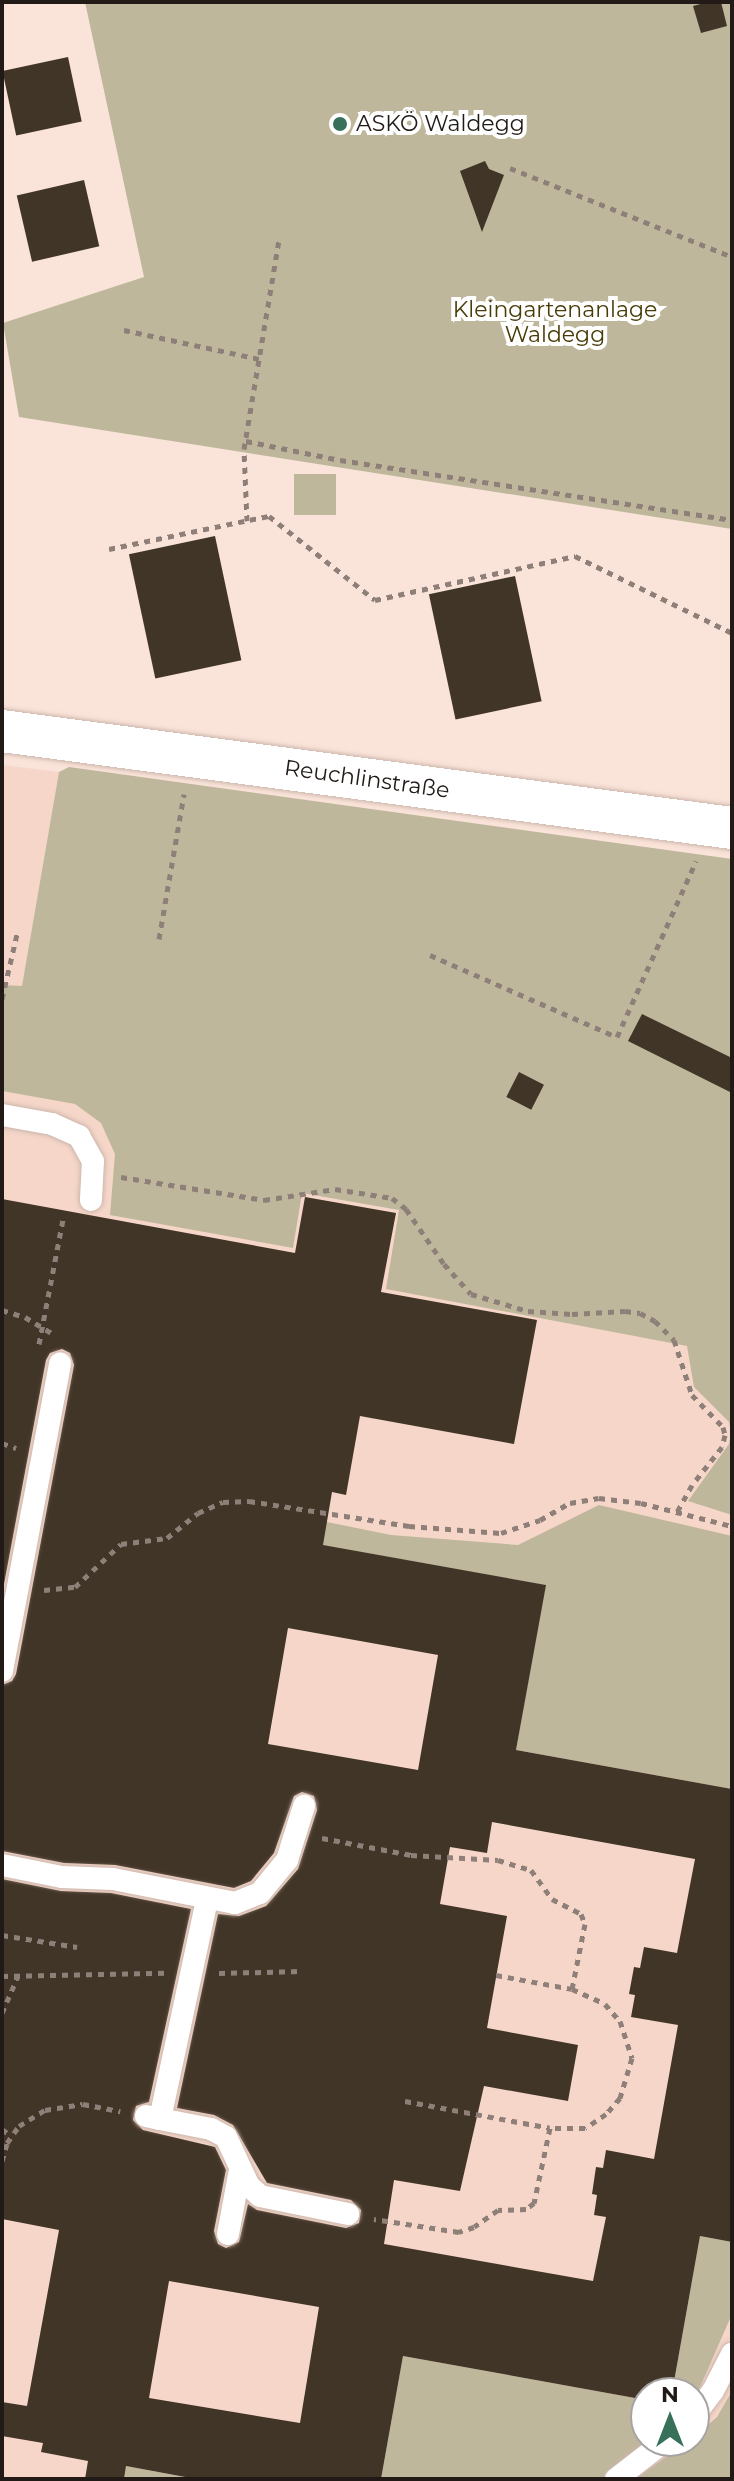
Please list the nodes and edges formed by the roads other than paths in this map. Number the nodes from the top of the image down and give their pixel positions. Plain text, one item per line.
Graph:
1 (2, 731) edge
2 (717, 826) edge
3 (2, 1115) edge
4 (91, 1200) dead end
5 (60, 1363) dead end
6 (2, 1671) edge
7 (304, 1806) dead end
8 (2, 1865) edge
9 (207, 1899) junction
10 (240, 2170) junction
11 (348, 2214) road end
12 (228, 2234) dead end
13 (732, 2354) edge
14 (710, 2390) edge
15 (644, 2457) edge
16 (616, 2479) edge

1 - 2 street, Reuchlinstraße
3 - 4 lane
5 - 6 lane
7 - 9 lane
8 - 9 lane
9 - 10 lane
10 - 11 lane
10 - 12 lane
13 - 14 lane
15 - 16 lane

